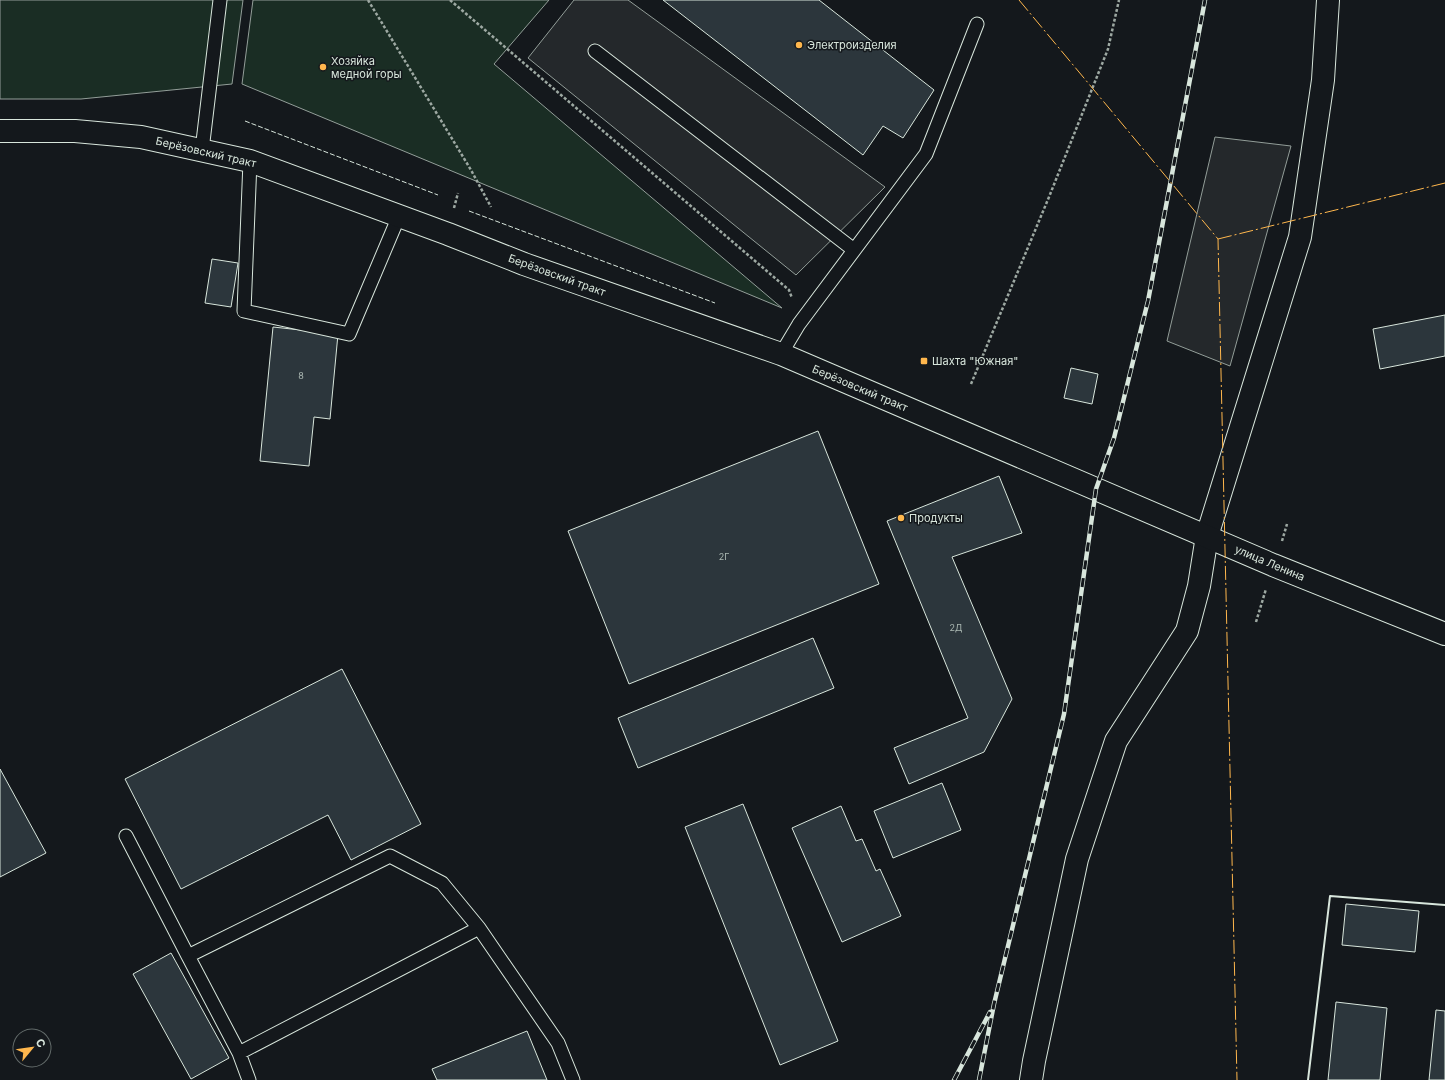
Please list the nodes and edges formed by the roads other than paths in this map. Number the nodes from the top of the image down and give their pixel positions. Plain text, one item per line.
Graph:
1 (220, 0) edge
2 (1328, 0) edge
3 (977, 24) dead end
4 (595, 51) dead end
5 (0, 131) edge
6 (202, 150) junction
7 (250, 161) junction
8 (399, 216) junction
9 (854, 250) junction
10 (781, 354) junction
11 (1096, 489) joint
12 (1207, 536) junction
13 (1445, 634) edge
14 (126, 836) dead end
15 (479, 928) junction
16 (188, 956) junction
17 (239, 1053) junction
18 (249, 1080) edge
19 (573, 1080) edge
20 (1031, 1080) edge

1 - 6 lane
2 - 12 main road
3 - 9 lane
4 - 9 lane
5 - 6 main road, Берёзовский тракт
6 - 7 main road, Берёзовский тракт
7 - 8 main road, Берёзовский тракт
7 - 8 lane
8 - 10 main road, Берёзовский тракт
9 - 10 lane
10 - 11 main road, Берёзовский тракт
11 - 12 main road, улица Ленина
12 - 13 main road, улица Ленина
12 - 20 main road
14 - 16 lane
15 - 16 lane
15 - 17 lane
15 - 19 lane
16 - 17 lane
17 - 18 lane

